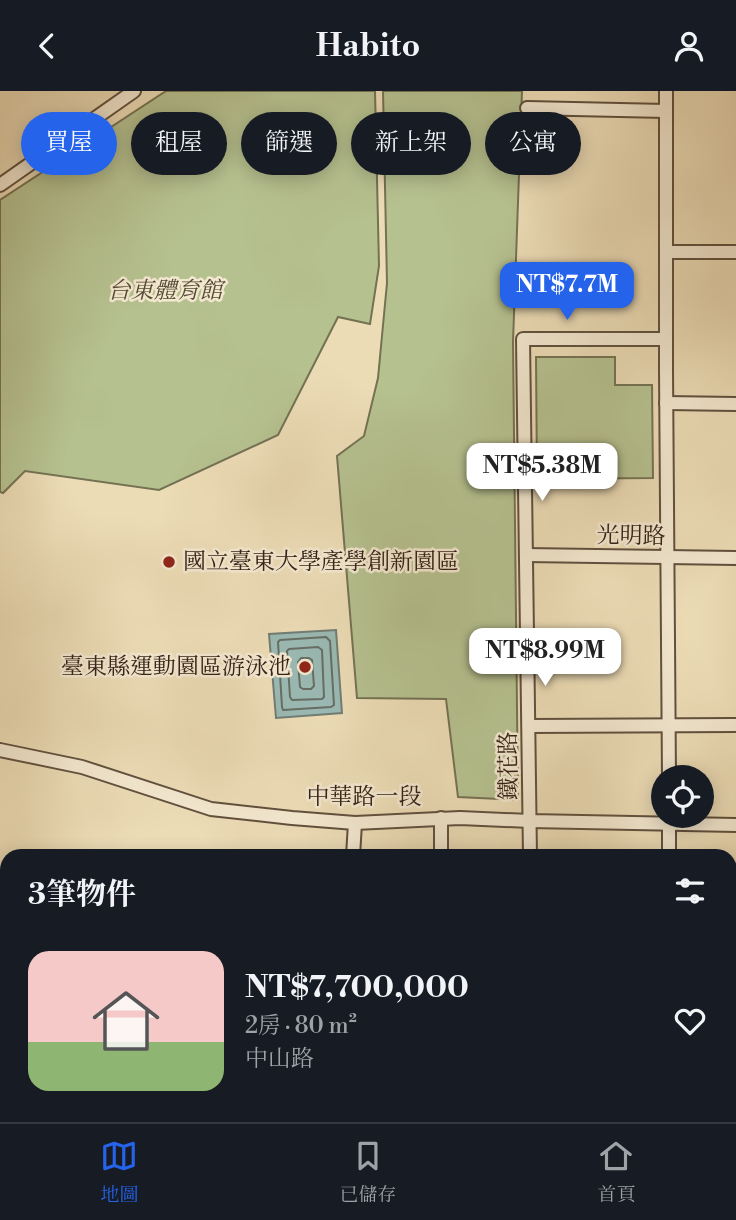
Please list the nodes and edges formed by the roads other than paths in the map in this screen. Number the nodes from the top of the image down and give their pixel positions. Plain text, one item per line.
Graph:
1 (134, 91) edge
2 (666, 91) edge
3 (527, 108) dead end
4 (666, 111) junction
5 (0, 185) edge
6 (666, 252) junction
7 (736, 252) edge
8 (666, 339) junction
9 (666, 403) junction
10 (736, 404) edge
11 (526, 555) junction
12 (667, 557) junction
13 (736, 558) edge
14 (668, 725) junction
15 (736, 725) edge
16 (529, 726) junction
17 (0, 750) edge
18 (669, 765) edge
19 (441, 818) junction
20 (651, 820) edge
21 (530, 821) junction
22 (355, 823) junction
23 (714, 823) edge
24 (736, 825) edge
25 (669, 828) edge
26 (353, 849) edge
27 (441, 849) edge
28 (530, 849) edge
29 (670, 849) edge

1 - 5 street
2 - 4 street
3 - 4 street
4 - 6 street
6 - 7 street
6 - 8 street
8 - 9 street
8 - 11 street, 鐵花路
9 - 10 street
9 - 12 street
11 - 12 street, 光明路
11 - 16 street, 鐵花路
12 - 13 street, 光明路
12 - 14 street
14 - 15 street
14 - 16 street
14 - 18 street
16 - 21 street, 鐵花路
17 - 22 street, 中華路一段
19 - 21 street, 中華路一段
19 - 22 street, 中華路一段
19 - 27 street
20 - 21 street, 中華路一段
21 - 28 street, 鐵花路
22 - 26 street
23 - 24 street, 中華路一段
25 - 29 street

